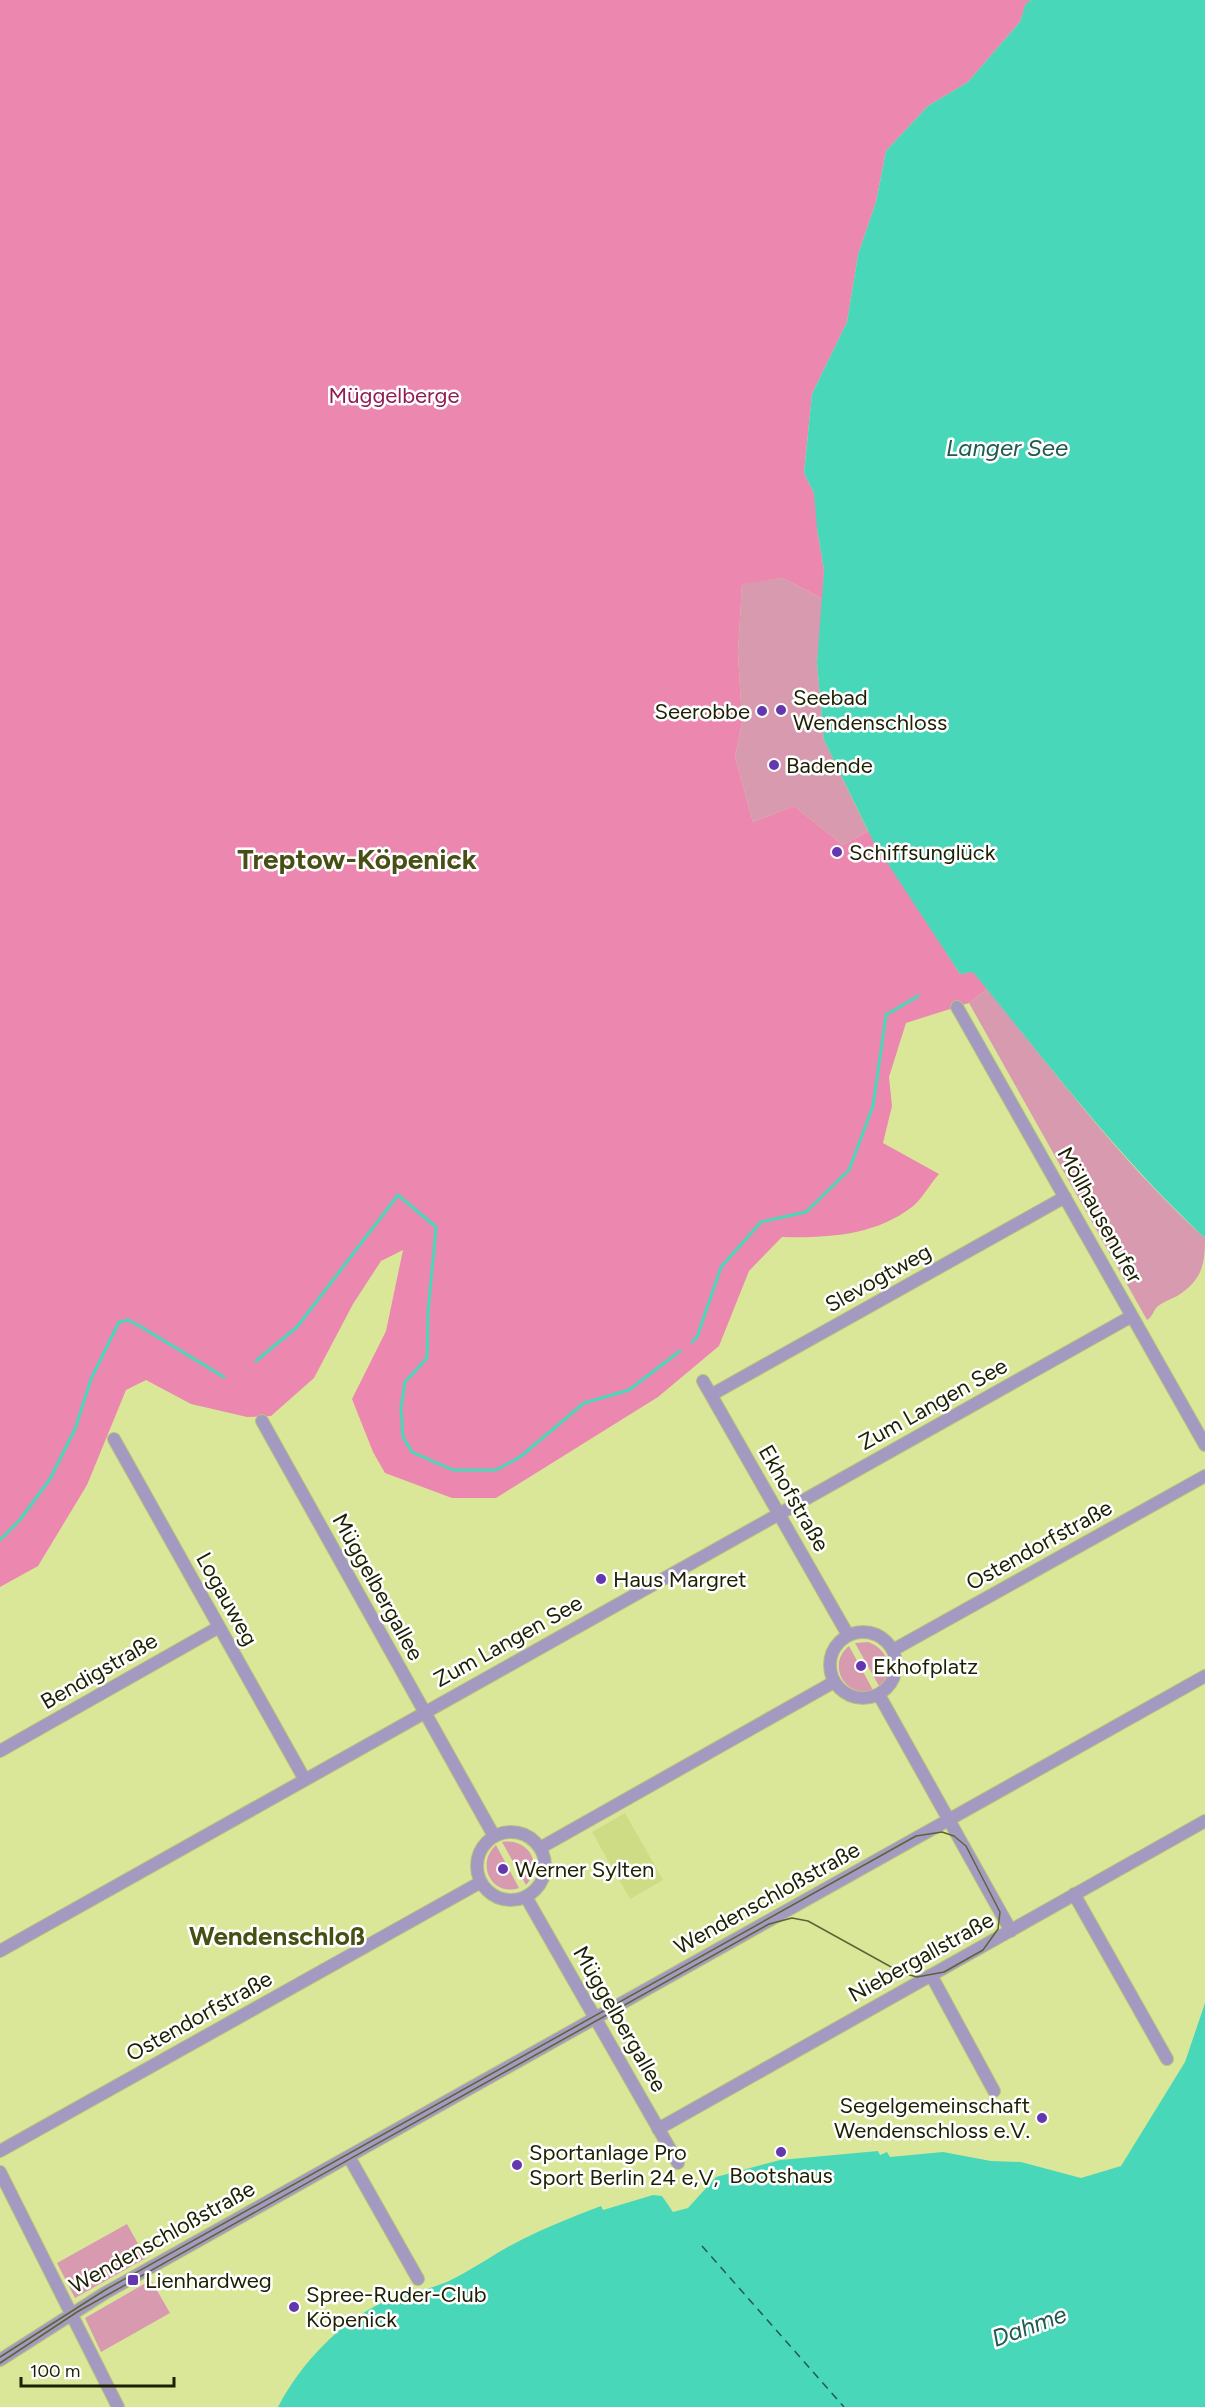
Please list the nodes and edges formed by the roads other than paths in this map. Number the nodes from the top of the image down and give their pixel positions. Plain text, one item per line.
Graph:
1 (957, 1007) dead end
2 (1065, 1197) junction
3 (1132, 1316) junction
4 (703, 1381) dead end
5 (711, 1395) junction
6 (262, 1421) dead end
7 (114, 1439) dead end
8 (1205, 1445) edge
9 (1205, 1476) edge
10 (779, 1515) junction
11 (219, 1627) junction
12 (848, 1635) junction
13 (893, 1650) junction
14 (1205, 1676) edge
15 (834, 1682) junction
16 (879, 1695) junction
17 (424, 1712) junction
18 (0, 1751) edge
19 (305, 1780) junction
20 (950, 1820) junction
21 (1205, 1821) edge
22 (494, 1836) junction
23 (540, 1848) junction
24 (481, 1882) junction
25 (1074, 1894) junction
26 (526, 1897) junction
27 (1011, 1931) junction
28 (0, 1951) edge
29 (931, 1975) junction
30 (596, 2018) junction
31 (1167, 2059) dead end
32 (994, 2091) dead end
33 (658, 2129) junction
34 (0, 2151) edge
35 (349, 2157) junction
36 (678, 2163) dead end
37 (0, 2172) edge
38 (418, 2279) dead end
39 (70, 2314) junction
40 (0, 2360) edge
41 (118, 2407) edge

1 - 2 street, Möllhausenufer
2 - 3 street, Möllhausenufer
2 - 5 street, Slevogtweg
3 - 8 street, Möllhausenufer
3 - 10 street, Zum Langen See
4 - 5 street, Ekhofstraße
5 - 10 street, Ekhofstraße
6 - 17 street, Müggelbergallee
7 - 11 street, Logauweg
9 - 13 street, Ostendorfstraße
10 - 12 street, Ekhofstraße
10 - 17 street, Zum Langen See
11 - 18 street, Bendigstraße
11 - 19 street, Logauweg
12 - 13 street
12 - 15 street
13 - 16 street
14 - 20 street, Wendenschloßstraße
15 - 16 street
15 - 23 street
16 - 20 street
17 - 19 street, Zum Langen See
17 - 22 street, Müggelbergallee
19 - 28 street, Zum Langen See
20 - 27 street
20 - 30 street, Wendenschloßstraße
21 - 25 street, Niebergallstraße
22 - 23 street
22 - 24 street
23 - 26 street
24 - 26 street
24 - 34 street, Ostendorfstraße
25 - 27 street, Niebergallstraße
25 - 31 street
26 - 30 street, Müggelbergallee
27 - 29 street, Niebergallstraße
29 - 32 street
29 - 33 street, Niebergallstraße
30 - 33 street, Müggelbergallee
30 - 35 street, Wendenschloßstraße
33 - 36 street, Müggelbergallee
35 - 38 street
35 - 39 street, Wendenschloßstraße
37 - 39 street
39 - 40 street, Wendenschloßstraße
39 - 41 street

